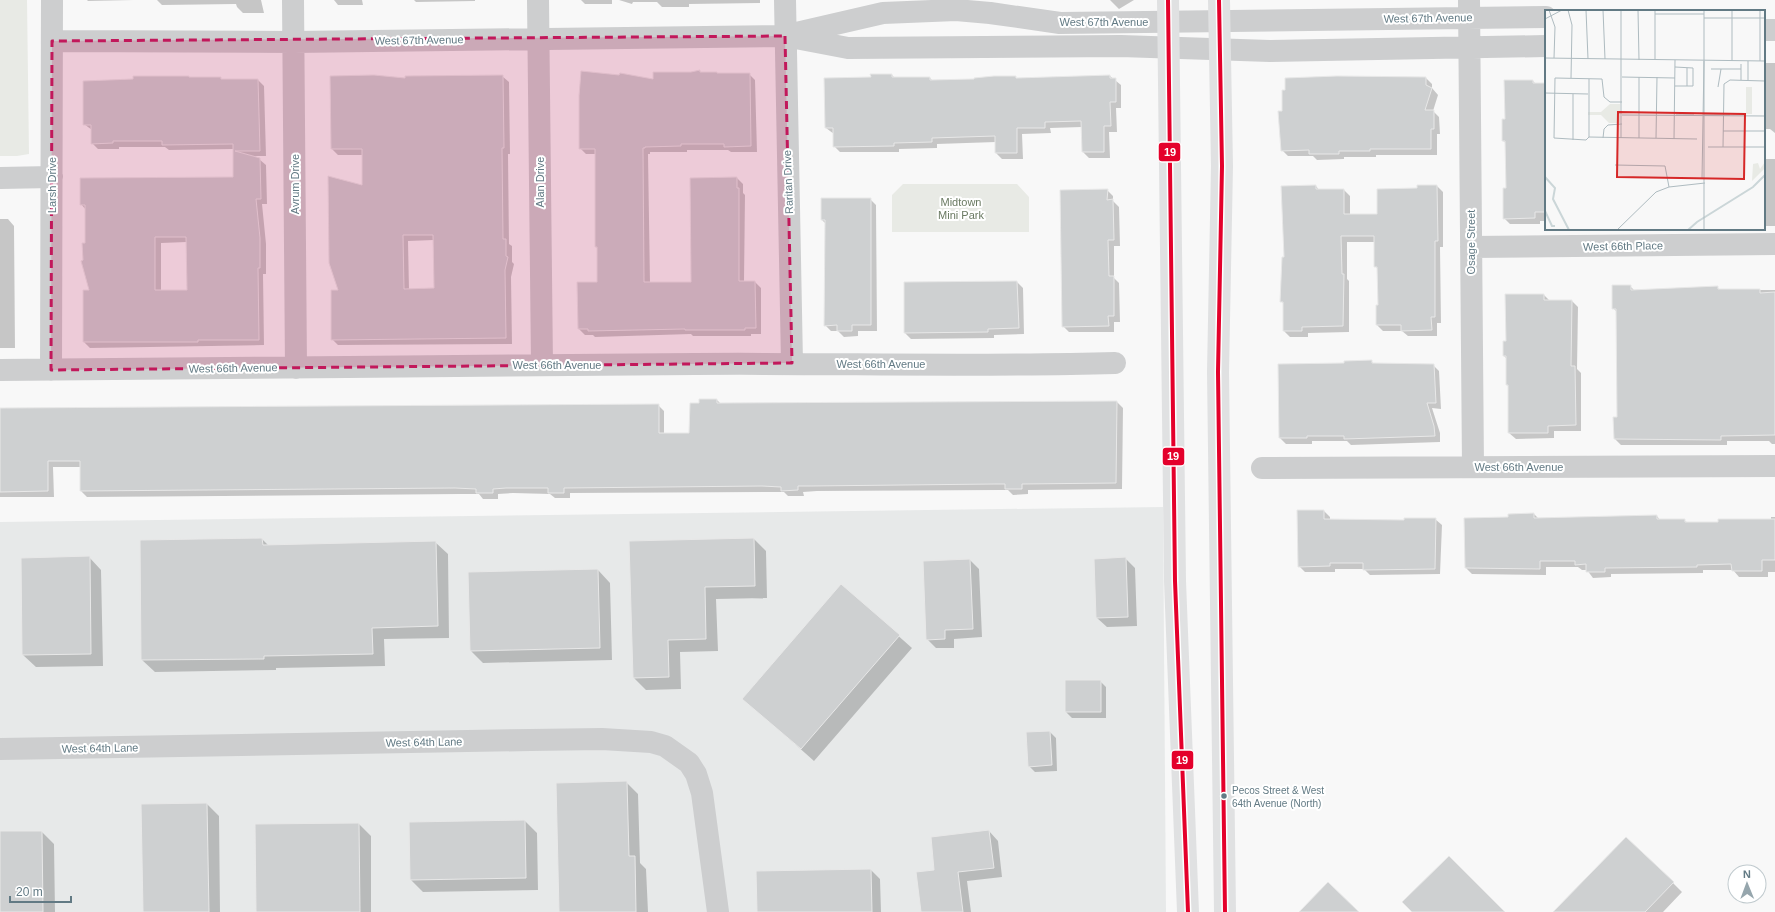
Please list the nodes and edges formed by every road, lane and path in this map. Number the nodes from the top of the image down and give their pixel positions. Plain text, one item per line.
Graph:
1 (52, 0) edge
2 (293, 0) edge
3 (538, 0) edge
4 (785, 0) edge
5 (1168, 0) edge
6 (1469, 9) edge
7 (1219, 10) edge
8 (1545, 17) edge
9 (1168, 22) junction
10 (785, 36) junction
11 (539, 38) junction
12 (52, 41) junction
13 (294, 42) junction
14 (1545, 46) edge
15 (1470, 47) junction
16 (1168, 48) junction
17 (1220, 49) junction
18 (52, 177) junction
19 (0, 178) edge
20 (1775, 244) edge
21 (1471, 248) junction
22 (792, 363) junction
23 (1115, 363) dead end
24 (542, 365) junction
25 (296, 368) junction
26 (0, 370) edge
27 (51, 370) junction
28 (1775, 466) edge
29 (1473, 467) junction
30 (1262, 468) dead end
31 (0, 749) edge
32 (718, 912) edge
33 (1188, 912) edge
34 (1225, 912) edge

1 - 12 street, Larsh Drive
2 - 13 street, Avrum Drive
3 - 11 street, Alan Drive
4 - 10 street, Raritan Drive
5 - 9 main road
6 - 7 street, West 67th Avenue
6 - 8 street, West 67th Avenue
6 - 15 street, Osage Street
7 - 9 street, West 67th Avenue
7 - 17 main road
9 - 10 street, West 67th Avenue
9 - 16 main road
10 - 11 street, West 67th Avenue
10 - 16 street, West 67th Avenue
10 - 22 street, Raritan Drive
11 - 13 street, West 67th Avenue
11 - 24 street, Alan Drive
12 - 13 street, West 67th Avenue
12 - 18 street, Larsh Drive
13 - 25 street, Avrum Drive
14 - 15 street, West 67th Avenue
15 - 17 street, West 67th Avenue
15 - 21 street, Osage Street
16 - 17 street, West 67th Avenue
16 - 33 main road
17 - 34 main road
18 - 19 street
18 - 27 street, Larsh Drive
20 - 21 street, West 66th Place
21 - 29 street, Osage Street
22 - 23 street, West 66th Avenue
22 - 24 street, West 66th Avenue
24 - 25 street, West 66th Avenue
25 - 27 street, West 66th Avenue
26 - 27 street, West 66th Avenue
28 - 29 street, West 66th Avenue
29 - 30 street, West 66th Avenue
31 - 32 street, West 64th Lane

